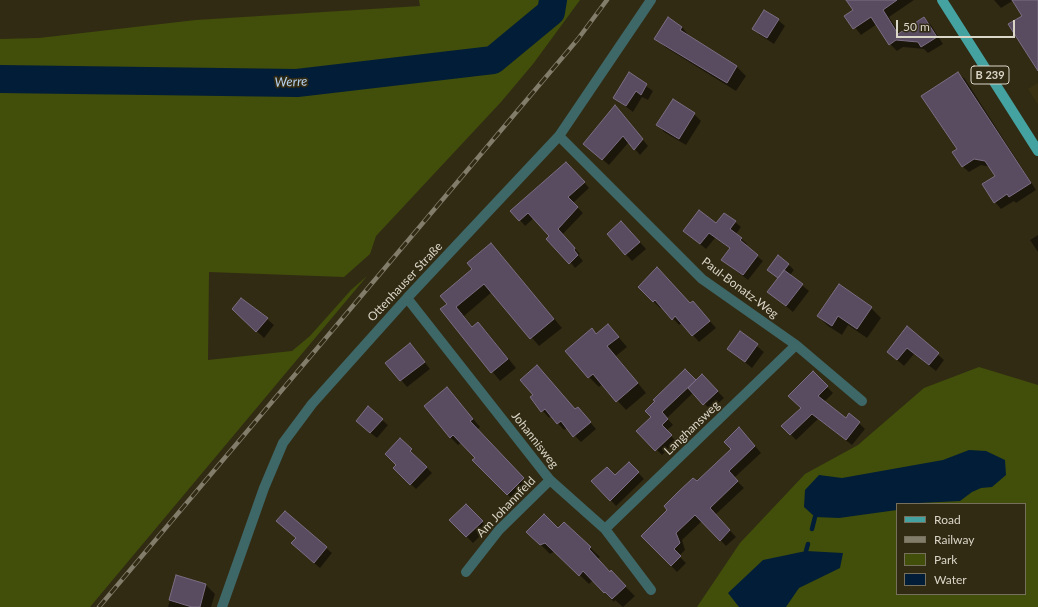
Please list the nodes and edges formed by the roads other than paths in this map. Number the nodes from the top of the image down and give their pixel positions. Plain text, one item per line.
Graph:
1 (651, 0) edge
2 (942, 0) edge
3 (559, 136) junction
4 (1038, 150) edge
5 (408, 298) junction
6 (796, 345) junction
7 (862, 401) dead end
8 (550, 480) junction
9 (605, 529) junction
10 (466, 572) dead end
11 (651, 590) dead end
12 (222, 607) edge

1 - 3 street, Ottenhauser Straße
2 - 4 main road, B 239
3 - 5 street, Ottenhauser Straße
3 - 6 street, Paul-Bonatz-Weg
5 - 8 street, Johannisweg
5 - 12 street, Ottenhauser Straße
6 - 7 street, Paul-Bonatz-Weg
6 - 9 street, Langhansweg
8 - 9 street, Johannisweg
8 - 10 street, Am Johannfeld
9 - 11 street, Johannisweg

